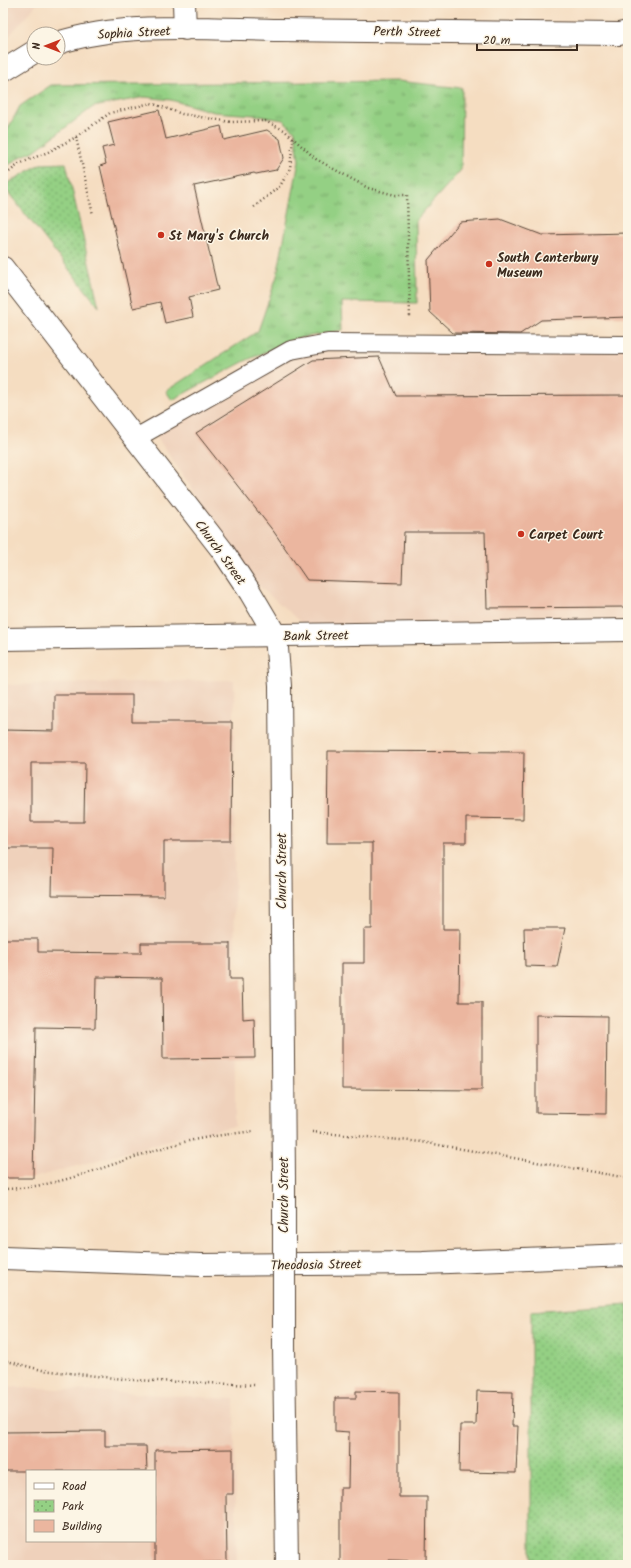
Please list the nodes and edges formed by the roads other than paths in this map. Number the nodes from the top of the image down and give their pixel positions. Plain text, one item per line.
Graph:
1 (184, 3) edge
2 (185, 29) junction
3 (628, 32) edge
4 (66, 40) edge
5 (26, 57) edge
6 (3, 71) edge
7 (3, 268) edge
8 (628, 345) edge
9 (136, 438) junction
10 (628, 630) edge
11 (276, 636) junction
12 (3, 639) edge
13 (628, 1254) edge
14 (3, 1258) edge
15 (287, 1565) edge

1 - 2 main road, Sophia Street
2 - 3 main road, Perth Street
2 - 4 main road, Sophia Street
5 - 6 main road
7 - 9 main road, Church Street
8 - 9 lane
9 - 11 main road, Church Street
10 - 11 main road, Bank Street
11 - 12 main road, Bank Street
11 - 15 main road, Church Street, bridge
13 - 14 main road, Theodosia Street

